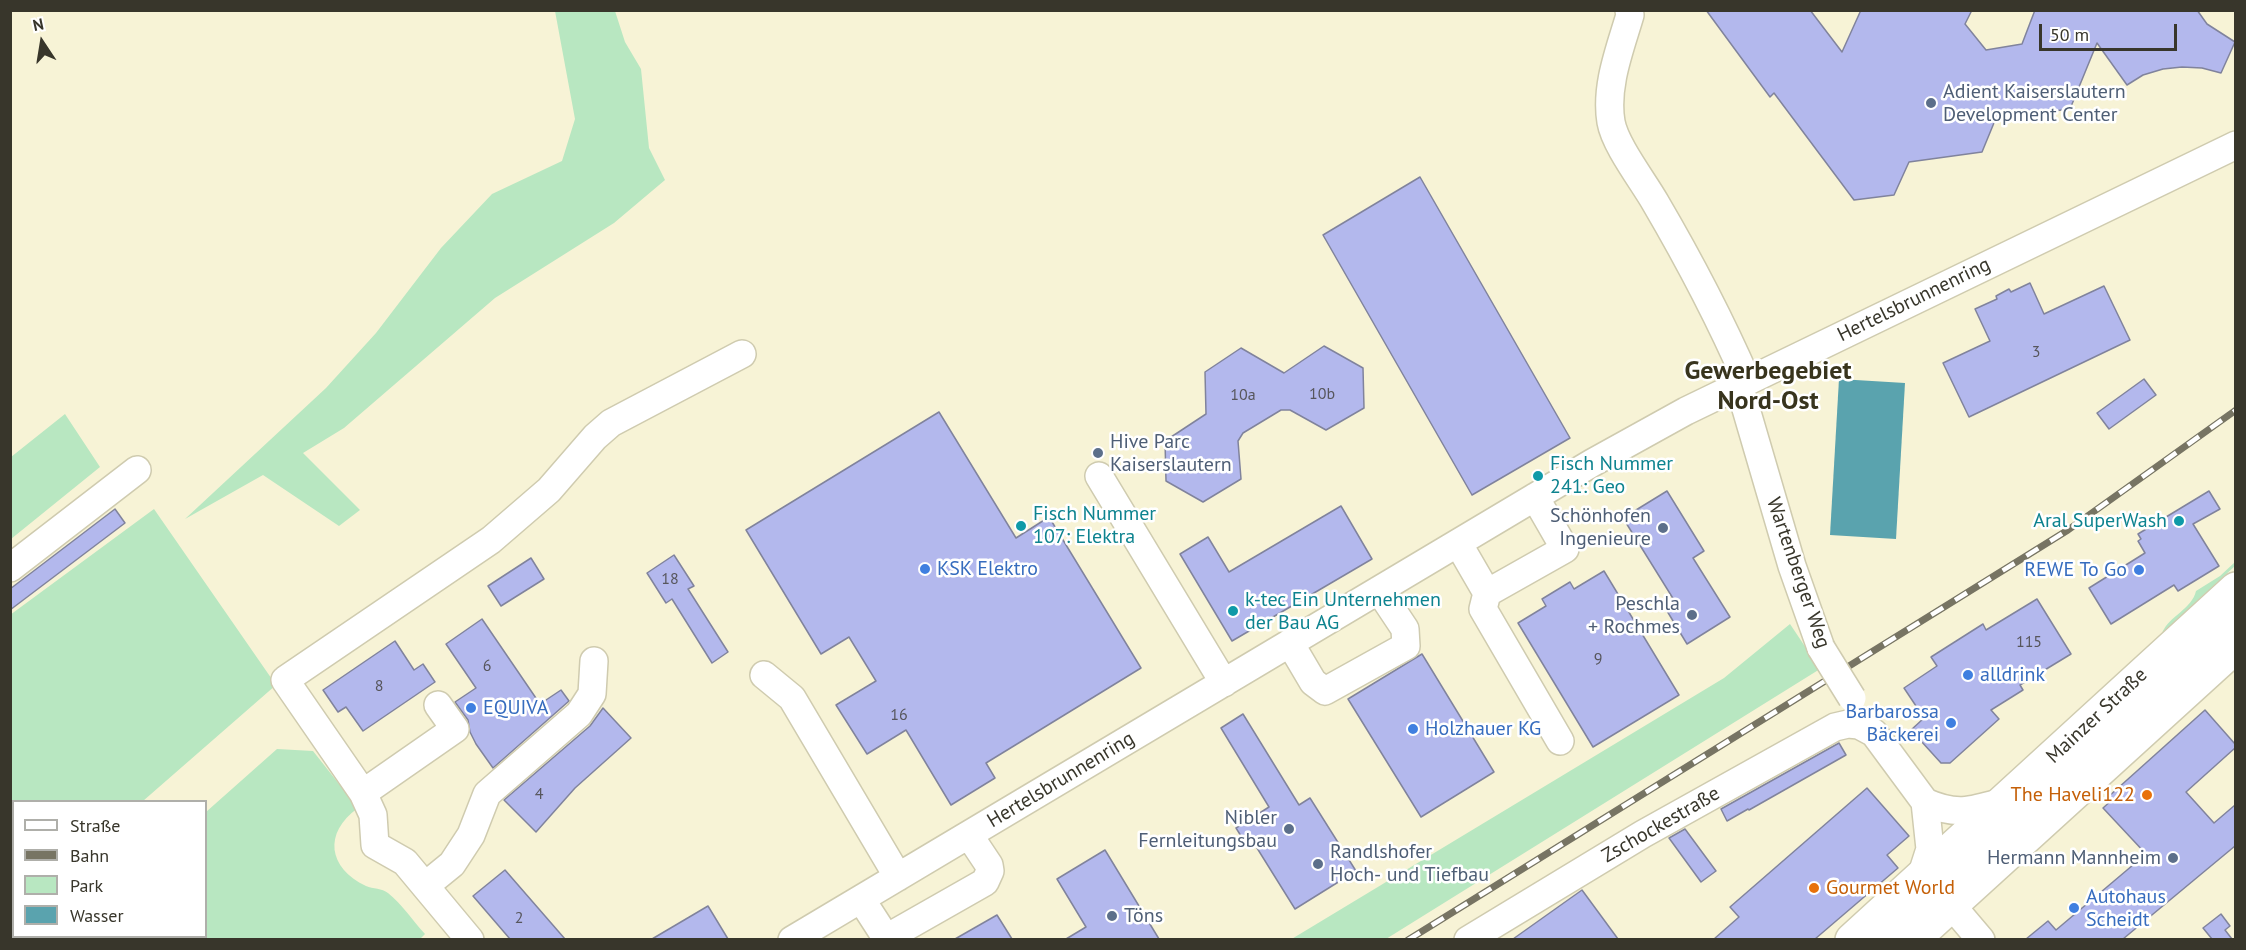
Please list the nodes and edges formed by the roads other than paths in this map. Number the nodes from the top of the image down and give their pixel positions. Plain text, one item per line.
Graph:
1 (1629, 10) edge
2 (2235, 145) edge
3 (742, 354) dead end
4 (1743, 383) junction
5 (136, 470) dead end
6 (1099, 476) dead end
7 (1535, 497) junction
8 (1458, 543) junction
9 (10, 568) edge
10 (2235, 589) edge
11 (1379, 590) junction
12 (1487, 592) junction
13 (2235, 622) edge
14 (1290, 643) junction
15 (2235, 650) edge
16 (594, 661) dead end
17 (764, 675) dead end
18 (1224, 683) junction
19 (438, 705) dead end
20 (1859, 725) junction
21 (1560, 741) dead end
22 (363, 794) junction
23 (1925, 802) junction
24 (2003, 802) junction
25 (969, 835) junction
26 (898, 877) junction
27 (1921, 877) junction
28 (425, 886) junction
29 (861, 899) junction
30 (1953, 907) junction
31 (470, 939) edge
32 (792, 939) edge
33 (1468, 939) edge
34 (1852, 939) edge
35 (1888, 939) edge
36 (1917, 939) edge
37 (1981, 939) edge

1 - 4 street, Wartenberger Weg
2 - 4 street, Hertelsbrunnenring
3 - 22 street
4 - 7 street, Hertelsbrunnenring
4 - 20 street, Wartenberger Weg, bridge
5 - 9 street
6 - 18 street
7 - 8 street, Hertelsbrunnenring
7 - 12 street
8 - 11 street, Hertelsbrunnenring
8 - 12 street
10 - 24 main road, Mainzer Straße
11 - 14 street, Hertelsbrunnenring
11 - 14 street
12 - 21 street
13 - 35 main road, Mainzer Straße
14 - 18 street, Hertelsbrunnenring
15 - 30 street
16 - 28 street
17 - 26 street
18 - 25 street, Hertelsbrunnenring
19 - 22 street
20 - 23 street
20 - 33 street, Zschockestraße
22 - 28 street
23 - 24 street
23 - 27 street
24 - 27 main road, Mainzer Straße
25 - 26 street, Hertelsbrunnenring
25 - 29 street
26 - 29 street, Hertelsbrunnenring
27 - 34 main road, Mainzer Straße
28 - 31 street
29 - 32 street, Hertelsbrunnenring
30 - 36 street
30 - 37 street

